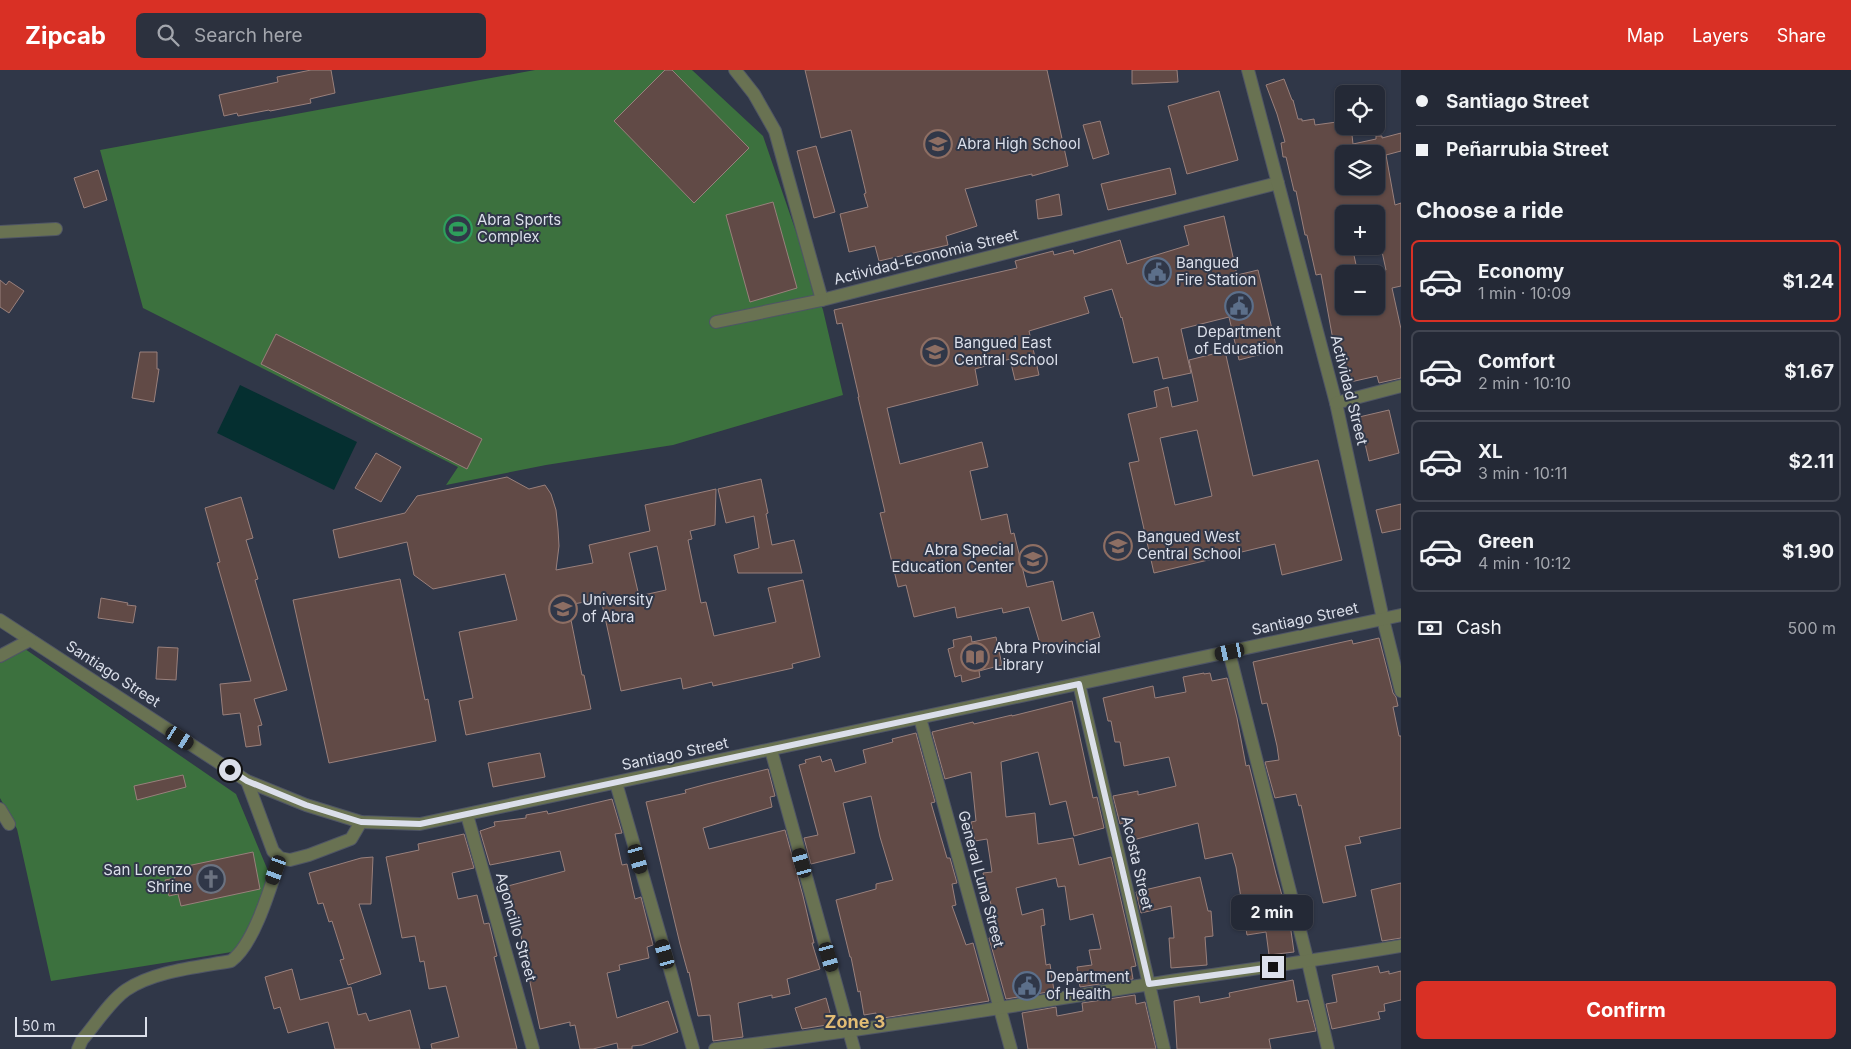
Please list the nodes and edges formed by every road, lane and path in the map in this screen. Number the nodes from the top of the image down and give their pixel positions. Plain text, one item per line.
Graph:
1 (735, 70) edge
2 (1248, 70) edge
3 (1278, 183) junction
4 (56, 229) dead end
5 (0, 232) edge
6 (822, 300) junction
7 (716, 322) dead end
8 (1401, 386) edge
9 (1336, 403) junction
10 (1401, 615) edge
11 (1383, 619) junction
12 (0, 620) edge
13 (30, 640) junction
14 (1230, 652) junction
15 (0, 656) edge
16 (1079, 684) junction
17 (1401, 691) edge
18 (920, 718) junction
19 (771, 750) junction
20 (247, 781) junction
21 (616, 783) junction
22 (0, 809) edge
23 (467, 815) junction
24 (361, 822) junction
25 (10, 824) dead end
26 (280, 858) junction
27 (1401, 946) edge
28 (1308, 962) junction
29 (1149, 984) junction
30 (1000, 1008) junction
31 (850, 1032) junction
32 (78, 1049) edge
33 (533, 1049) edge
34 (693, 1049) edge
35 (715, 1049) edge
36 (854, 1049) edge
37 (1011, 1049) edge
38 (1164, 1049) edge
39 (1328, 1049) edge

1 - 6 street, Actividad-Economia Street
2 - 3 street, Actividad Street
3 - 6 street, Actividad-Economia Street
3 - 9 street, Actividad Street
4 - 5 street
6 - 7 street
8 - 9 street
9 - 11 street, Actividad Street
10 - 11 street, Santiago Street
11 - 14 street, Santiago Street
11 - 17 street, Actividad Street
12 - 13 street, Santiago Street
13 - 15 street
13 - 20 street, Santiago Street
14 - 16 street, Santiago Street
14 - 28 street
16 - 18 street, Santiago Street
16 - 29 street, Acosta Street
18 - 19 street, Santiago Street
18 - 30 street, General Luna Street
19 - 21 street, Santiago Street
19 - 31 street
20 - 24 street, Santiago Street
20 - 26 street
21 - 23 street, Santiago Street
21 - 34 street
22 - 25 street
23 - 24 street, Santiago Street
23 - 33 street, Agoncillo Street
24 - 26 street
26 - 32 street
27 - 28 street
28 - 29 street
28 - 39 street
29 - 30 street
29 - 38 street, Acosta Street
30 - 31 street
30 - 37 street, General Luna Street
31 - 35 street
31 - 36 street

